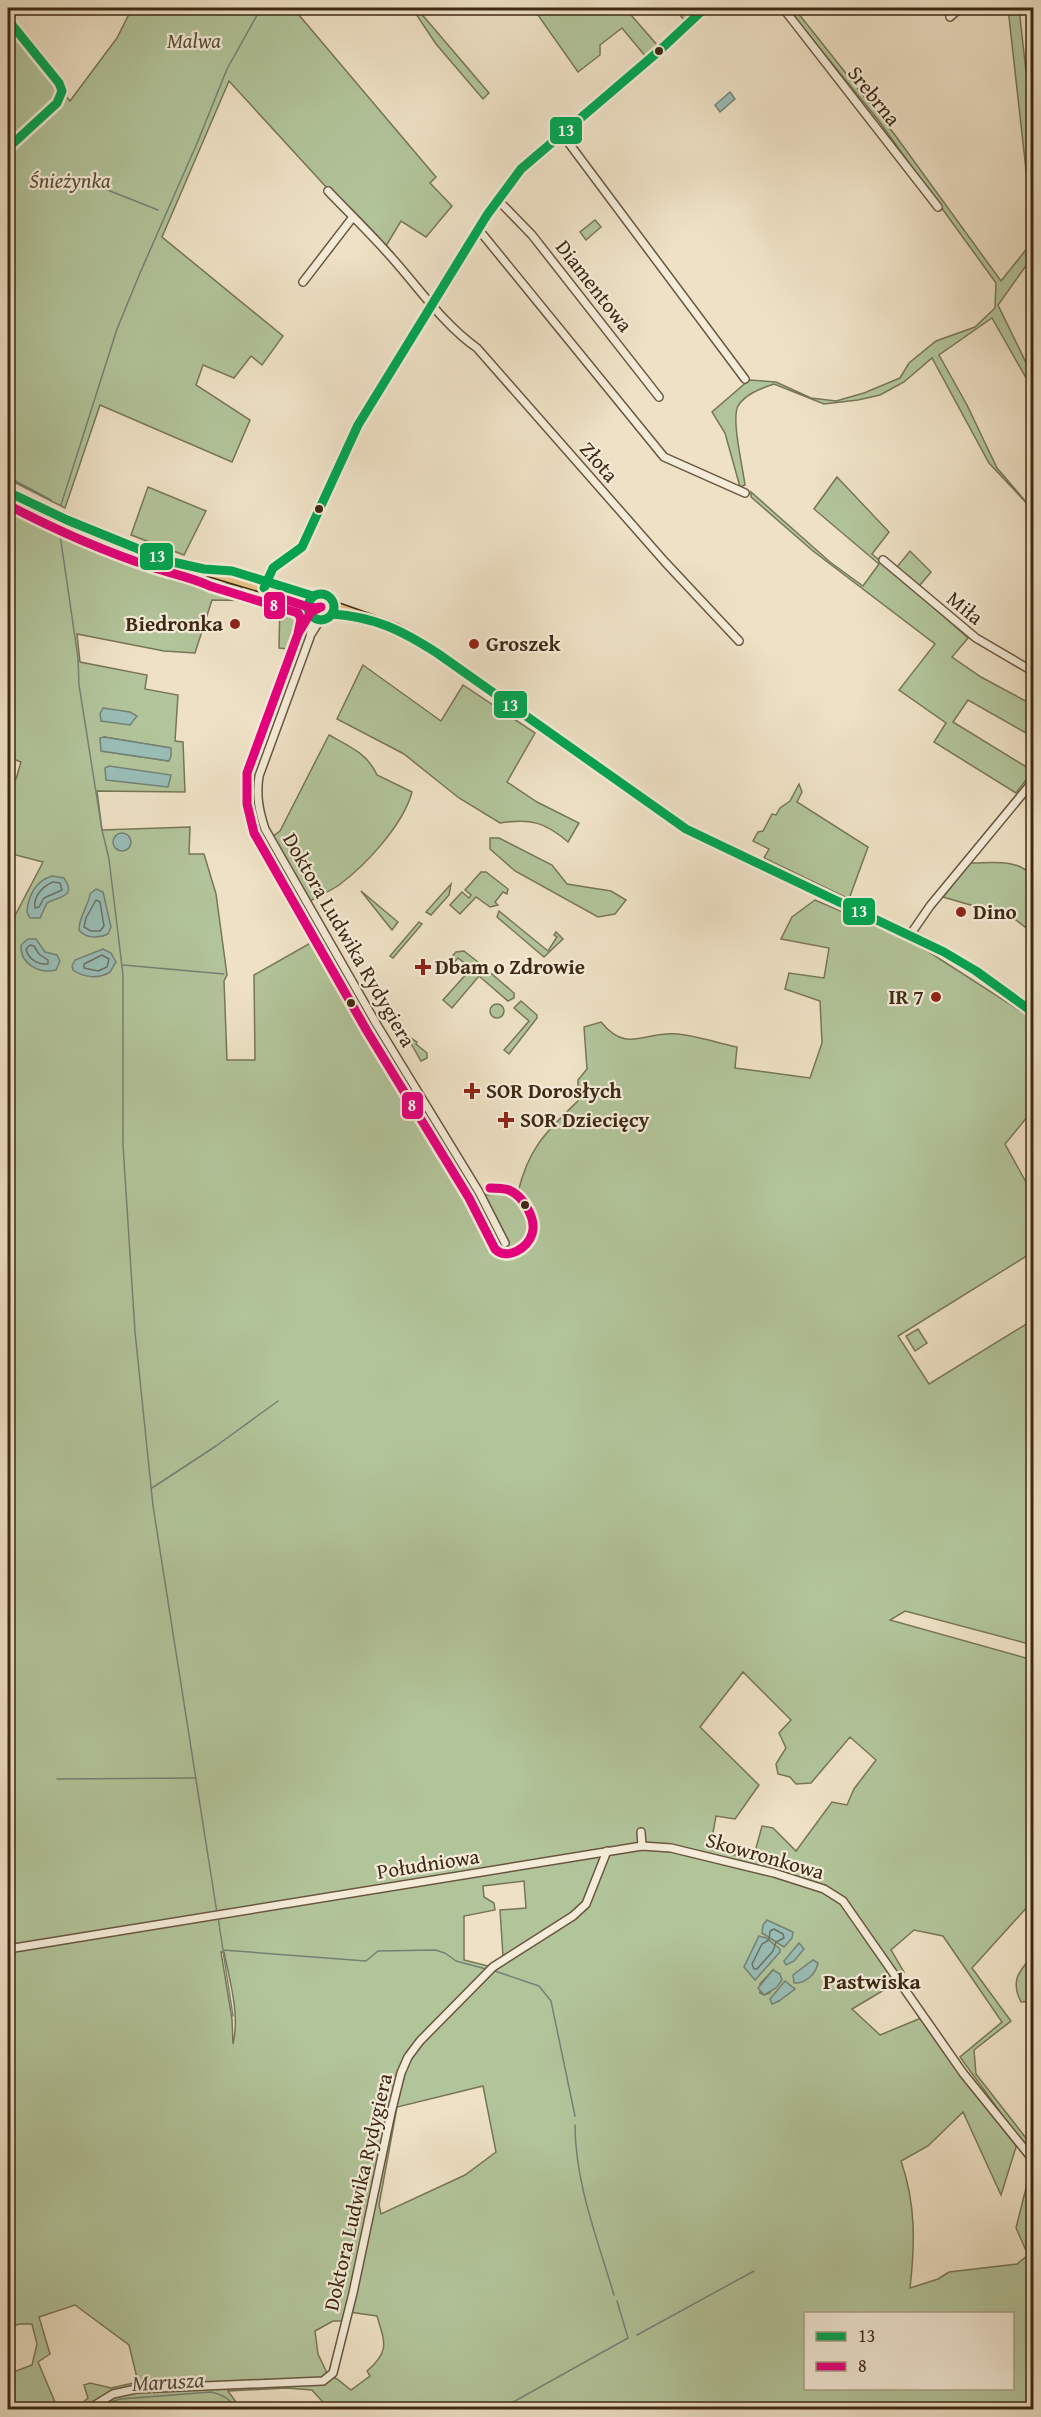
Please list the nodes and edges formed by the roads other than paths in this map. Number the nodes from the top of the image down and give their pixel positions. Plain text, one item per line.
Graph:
1 (705, 8) edge
2 (783, 8) edge
3 (960, 8) edge
4 (950, 17) dead end
5 (8, 20) edge
6 (15, 30) junction
7 (8, 36) edge
8 (562, 134) junction
9 (8, 148) edge
10 (328, 191) dead end
11 (498, 200) junction
12 (938, 207) dead end
13 (353, 217) junction
14 (478, 230) junction
15 (303, 282) dead end
16 (433, 306) junction
17 (745, 379) dead end
18 (659, 397) dead end
19 (8, 492) edge
20 (745, 493) dead end
21 (883, 560) dead end
22 (265, 584) junction
23 (313, 596) junction
24 (308, 605) junction
25 (333, 610) junction
26 (317, 619) junction
27 (739, 641) dead end
28 (1034, 672) edge
29 (1034, 780) edge
30 (910, 935) junction
31 (1034, 1013) edge
32 (505, 1243) dead end
33 (640, 1832) dead end
34 (642, 1846) junction
35 (606, 1851) junction
36 (8, 1949) edge
37 (1034, 2161) edge
38 (87, 2409) edge

1 - 8 street
2 - 12 street, Srebrna
3 - 4 street
5 - 6 street
6 - 7 street
6 - 9 street
8 - 11 street
8 - 17 street
10 - 13 street, Złota
11 - 14 street
11 - 18 street, Diamentowa
13 - 15 street
13 - 16 street, Złota
14 - 16 street
14 - 20 street
16 - 22 street
16 - 27 street, Złota
19 - 22 main road
21 - 28 street, Miła
22 - 23 main road
22 - 24 main road
23 - 24 main road
23 - 25 main road
24 - 26 main road
25 - 26 main road
25 - 30 main road
26 - 32 street, Doktora Ludwika Rydygiera
29 - 30 street
30 - 31 main road
33 - 34 street
34 - 35 street, Południowa
34 - 37 street, Skowronkowa
35 - 36 street, Południowa
35 - 38 street, Doktora Ludwika Rydygiera

